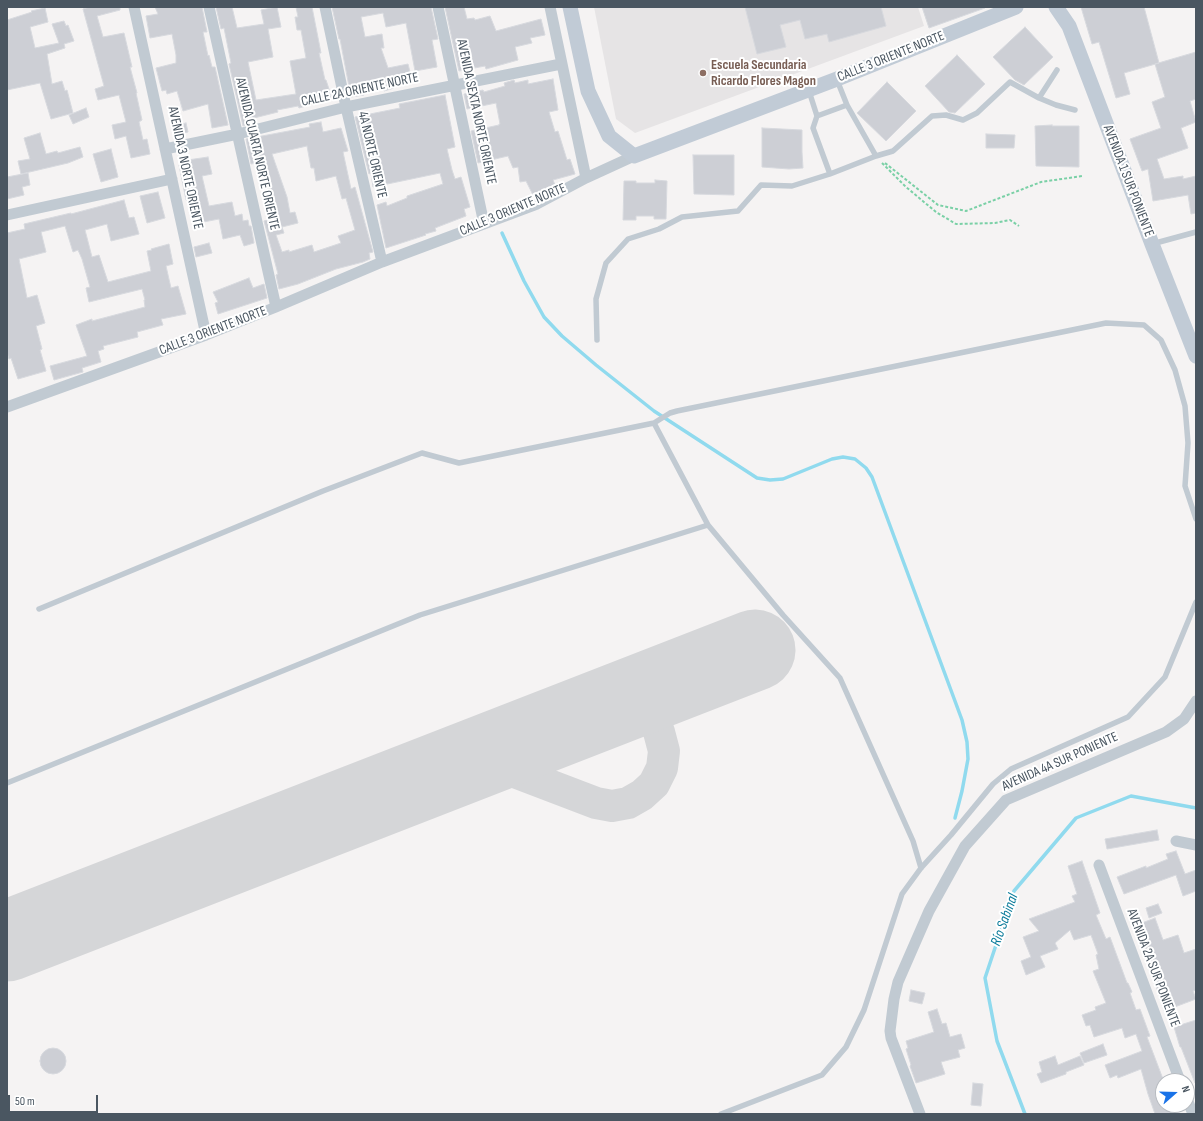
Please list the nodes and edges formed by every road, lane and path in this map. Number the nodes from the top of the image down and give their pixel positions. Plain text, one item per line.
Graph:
1 (134, 7) edge
2 (209, 7) edge
3 (325, 7) edge
4 (438, 7) edge
5 (550, 7) edge
6 (570, 7) edge
7 (1016, 7) edge
8 (1056, 7) edge
9 (561, 64) junction
10 (1057, 70) dead end
11 (837, 79) junction
12 (455, 86) junction
13 (808, 90) junction
14 (1039, 98) junction
15 (847, 105) junction
16 (346, 107) junction
17 (1075, 110) dead end
18 (817, 116) junction
19 (238, 134) junction
20 (165, 149) junction
21 (634, 156) junction
22 (876, 156) junction
23 (830, 174) junction
24 (1082, 176) dead end
25 (586, 178) junction
26 (172, 179) junction
27 (7, 215) edge
28 (484, 224) junction
29 (1019, 226) dead end
30 (1196, 232) edge
31 (1152, 244) junction
32 (382, 262) junction
33 (276, 307) junction
34 (206, 335) junction
35 (597, 340) dead end
36 (1196, 356) edge
37 (7, 407) edge
38 (655, 422) junction
39 (1196, 519) edge
40 (708, 525) junction
41 (1196, 602) edge
42 (39, 609) dead end
43 (1196, 701) edge
44 (7, 783) edge
45 (1176, 841) dead end
46 (1196, 845) edge
47 (1099, 865) dead end
48 (921, 868) junction
49 (1177, 1073) edge
50 (721, 1114) edge
51 (920, 1114) edge

1 - 20 street, AVENIDA 3 NORTE ORIENTE
2 - 19 street, AVENIDA CUARTA NORTE ORIENTE
3 - 16 street, 4A NORTE ORIENTE
4 - 12 street, AVENIDA SEXTA NORTE ORIENTE
5 - 9 street
6 - 21 street
7 - 11 street, CALLE 3 ORIENTE NORTE
8 - 31 street, AVENIDA 1 SUR PONIENTE
9 - 12 street, CALLE 2A ORIENTE NORTE
9 - 25 street
10 - 14 lane
11 - 13 street, CALLE 3 ORIENTE NORTE
11 - 15 lane
12 - 16 street, CALLE 2A ORIENTE NORTE
12 - 28 street, AVENIDA SEXTA NORTE ORIENTE
13 - 18 lane
13 - 21 street, CALLE 3 ORIENTE NORTE
14 - 17 lane
14 - 22 lane
15 - 18 lane
15 - 22 lane
16 - 19 street, CALLE 2A ORIENTE NORTE
16 - 32 street, 4A NORTE ORIENTE
18 - 23 lane
19 - 20 street, CALLE 2A ORIENTE NORTE
19 - 33 street, AVENIDA CUARTA NORTE ORIENTE
20 - 26 street, AVENIDA 3 NORTE ORIENTE
21 - 25 street, CALLE 3 ORIENTE NORTE
22 - 23 lane
22 - 24 path
22 - 29 path
23 - 35 lane
25 - 28 street, CALLE 3 ORIENTE NORTE
26 - 27 street
26 - 34 street, AVENIDA 3 NORTE ORIENTE
28 - 32 street, CALLE 3 ORIENTE NORTE
30 - 31 lane
31 - 36 street, AVENIDA 1 SUR PONIENTE
32 - 33 street, CALLE 3 ORIENTE NORTE
33 - 34 street, CALLE 3 ORIENTE NORTE
34 - 37 street, CALLE 3 ORIENTE NORTE
38 - 39 lane
38 - 40 lane
38 - 42 lane
40 - 44 lane
40 - 48 lane
41 - 48 lane
43 - 51 street, AVENIDA 4A SUR PONIENTE
45 - 46 street
47 - 49 street, AVENIDA 2A SUR PONIENTE
48 - 50 lane

